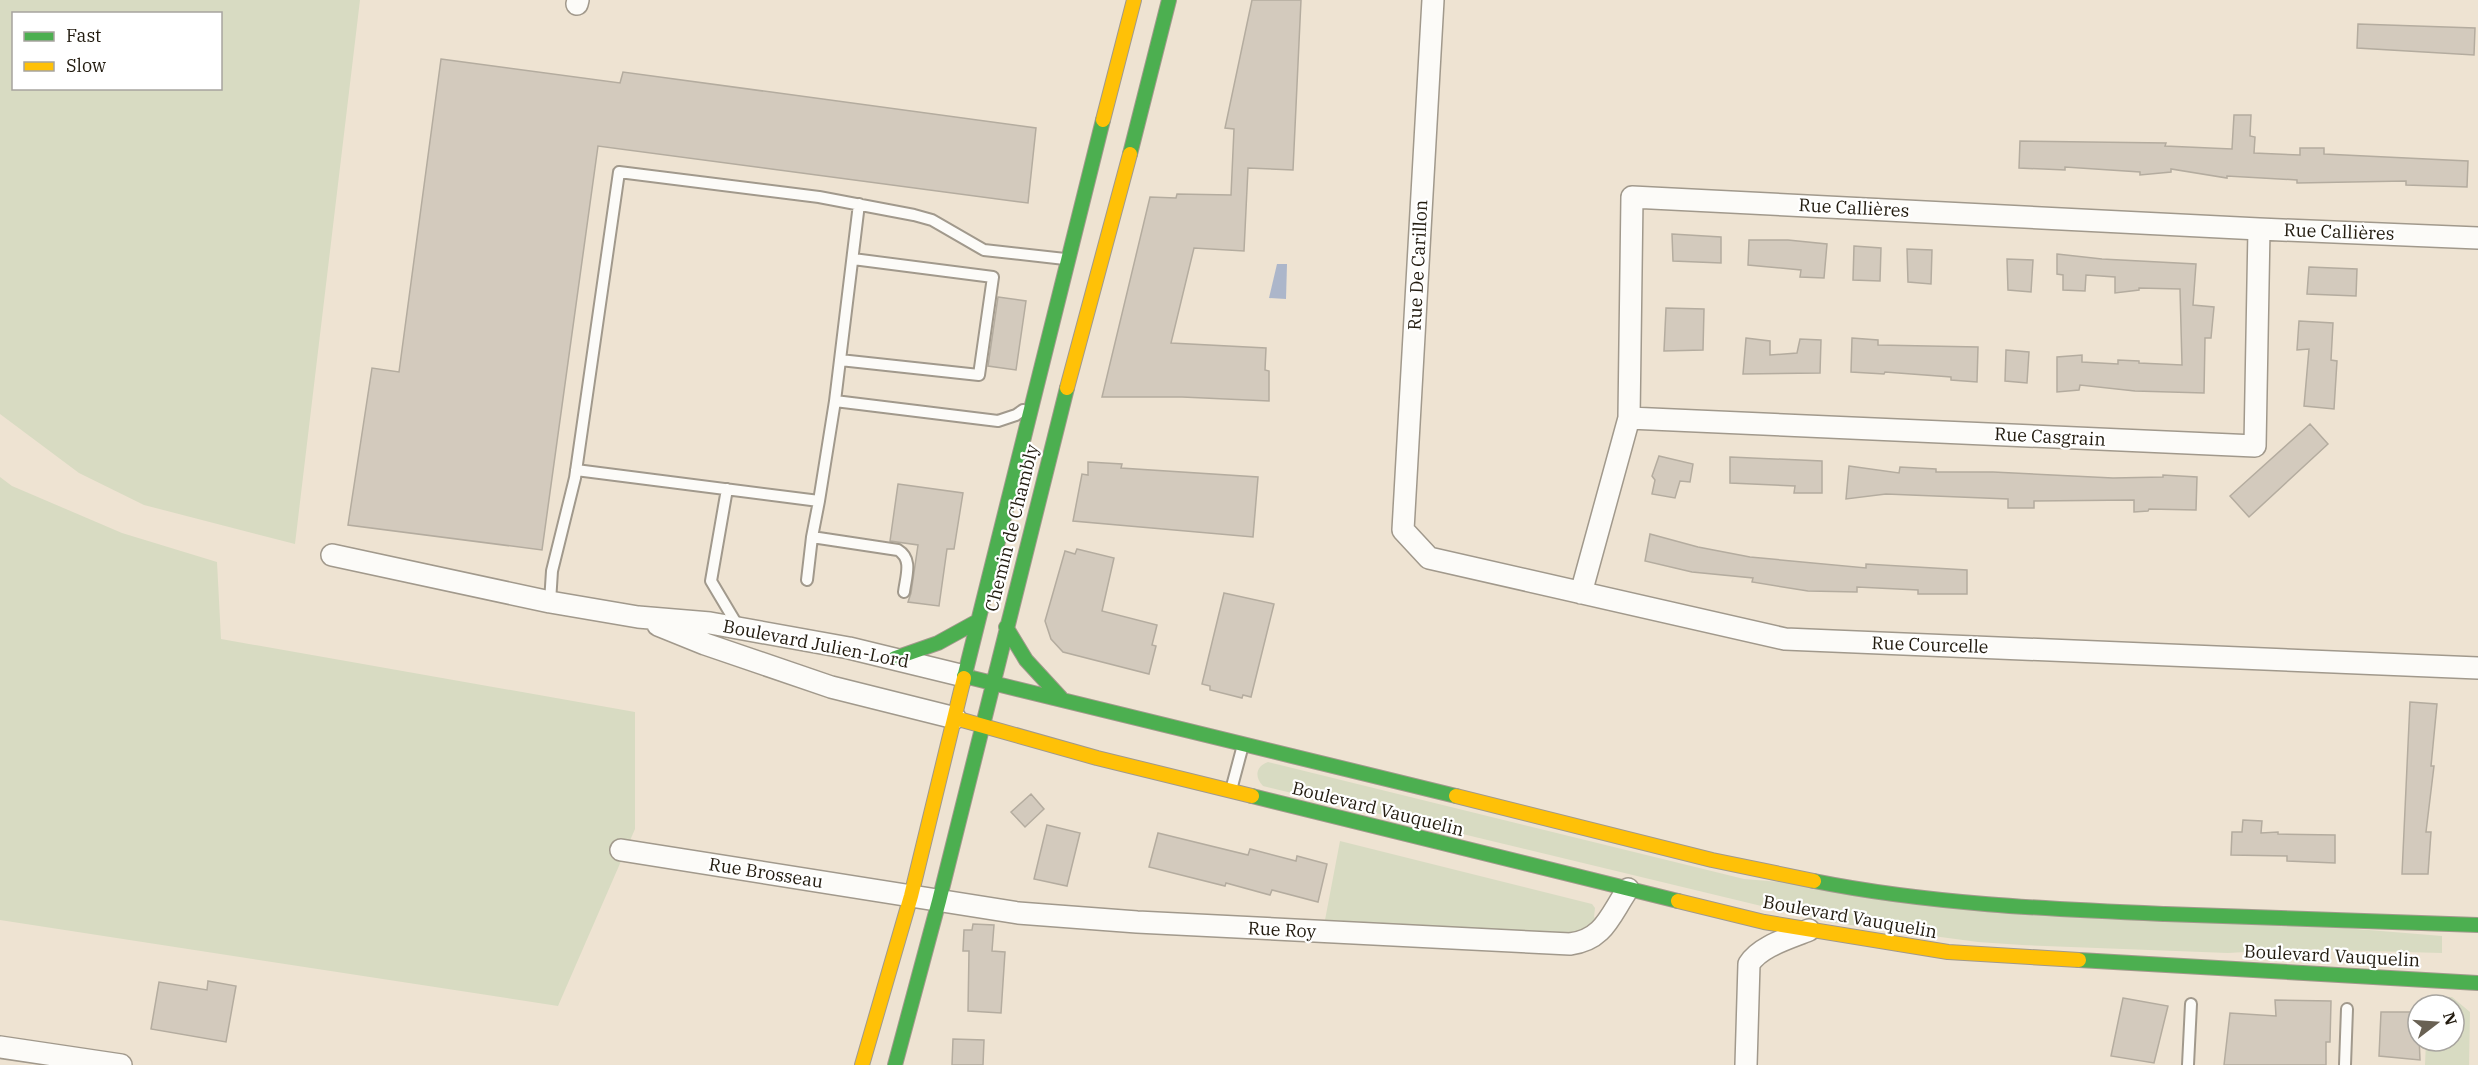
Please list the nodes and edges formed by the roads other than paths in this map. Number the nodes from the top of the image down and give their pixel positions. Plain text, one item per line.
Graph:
1 (1134, 0) edge
2 (1169, 0) edge
3 (1432, 0) edge
4 (860, 204) junction
5 (2259, 229) junction
6 (2478, 238) edge
7 (853, 259) junction
8 (1068, 260) junction
9 (840, 360) junction
10 (835, 401) junction
11 (1031, 405) junction
12 (1629, 418) junction
13 (576, 470) junction
14 (727, 489) junction
15 (819, 501) junction
16 (1403, 530) joint
17 (812, 537) junction
18 (332, 555) dead end
19 (807, 580) dead end
20 (904, 592) dead end
21 (1581, 593) junction
22 (550, 602) junction
23 (638, 617) junction
24 (978, 621) junction
25 (1006, 627) junction
26 (739, 629) junction
27 (895, 658) junction
28 (2478, 668) edge
29 (964, 676) junction
30 (993, 683) junction
31 (1061, 698) junction
32 (955, 718) junction
33 (982, 726) junction
34 (1243, 744) junction
35 (1231, 790) junction
36 (621, 850) dead end
37 (1628, 889) junction
38 (911, 896) junction
39 (939, 901) junction
40 (2478, 925) edge
41 (1809, 930) junction
42 (2478, 983) edge
43 (2191, 1004) dead end
44 (2347, 1009) dead end
45 (0, 1047) edge
46 (121, 1065) edge
47 (862, 1065) edge
48 (895, 1065) edge
49 (1746, 1065) edge
50 (2188, 1065) edge
51 (2345, 1065) edge

1 - 8 street, Chemin de Chambly
2 - 25 street, Chemin de Chambly
3 - 16 street, Rue De Carillon
4 - 7 lane
4 - 8 lane
4 - 13 lane
5 - 6 street, Rue Callières
5 - 12 street, Rue Casgrain
5 - 12 street, Rue Callières
7 - 9 lane
7 - 9 lane
8 - 11 street, Chemin de Chambly
9 - 10 lane
10 - 11 lane
10 - 15 lane
11 - 24 street, Chemin de Chambly
12 - 21 street, Rue Callières
13 - 14 lane
13 - 22 lane
14 - 15 lane
14 - 26 lane
15 - 17 lane
16 - 21 street, Rue Courcelle
17 - 19 lane
17 - 20 lane
18 - 22 street, Boulevard Julien-Lord
21 - 28 street, Rue Courcelle
22 - 23 street, Boulevard Julien-Lord
23 - 26 street, Boulevard Julien-Lord
23 - 32 street, Boulevard Julien-Lord
24 - 27 street
24 - 29 street, Chemin de Chambly
25 - 30 street, Chemin de Chambly
25 - 31 street
26 - 27 street, Boulevard Julien-Lord
27 - 29 street, Boulevard Julien-Lord
29 - 30 street, Boulevard Julien-Lord
29 - 32 street, Chemin de Chambly
30 - 31 street, Boulevard Vauquelin
30 - 33 street, Chemin de Chambly
31 - 34 street, Boulevard Vauquelin
32 - 33 street, Boulevard Julien-Lord
32 - 38 street, Chemin de Chambly
33 - 35 street, Boulevard Vauquelin
33 - 39 street, Chemin de Chambly
34 - 35 lane
34 - 40 street, Boulevard Vauquelin
35 - 37 street, Boulevard Vauquelin
36 - 38 street, Rue Brosseau
37 - 39 street, Rue Roy
37 - 41 street, Boulevard Vauquelin
38 - 39 street, Rue Roy
38 - 47 street, Chemin de Chambly
39 - 48 street, Chemin de Chambly
41 - 42 street, Boulevard Vauquelin
41 - 49 street
43 - 50 lane
44 - 51 lane
45 - 46 street

